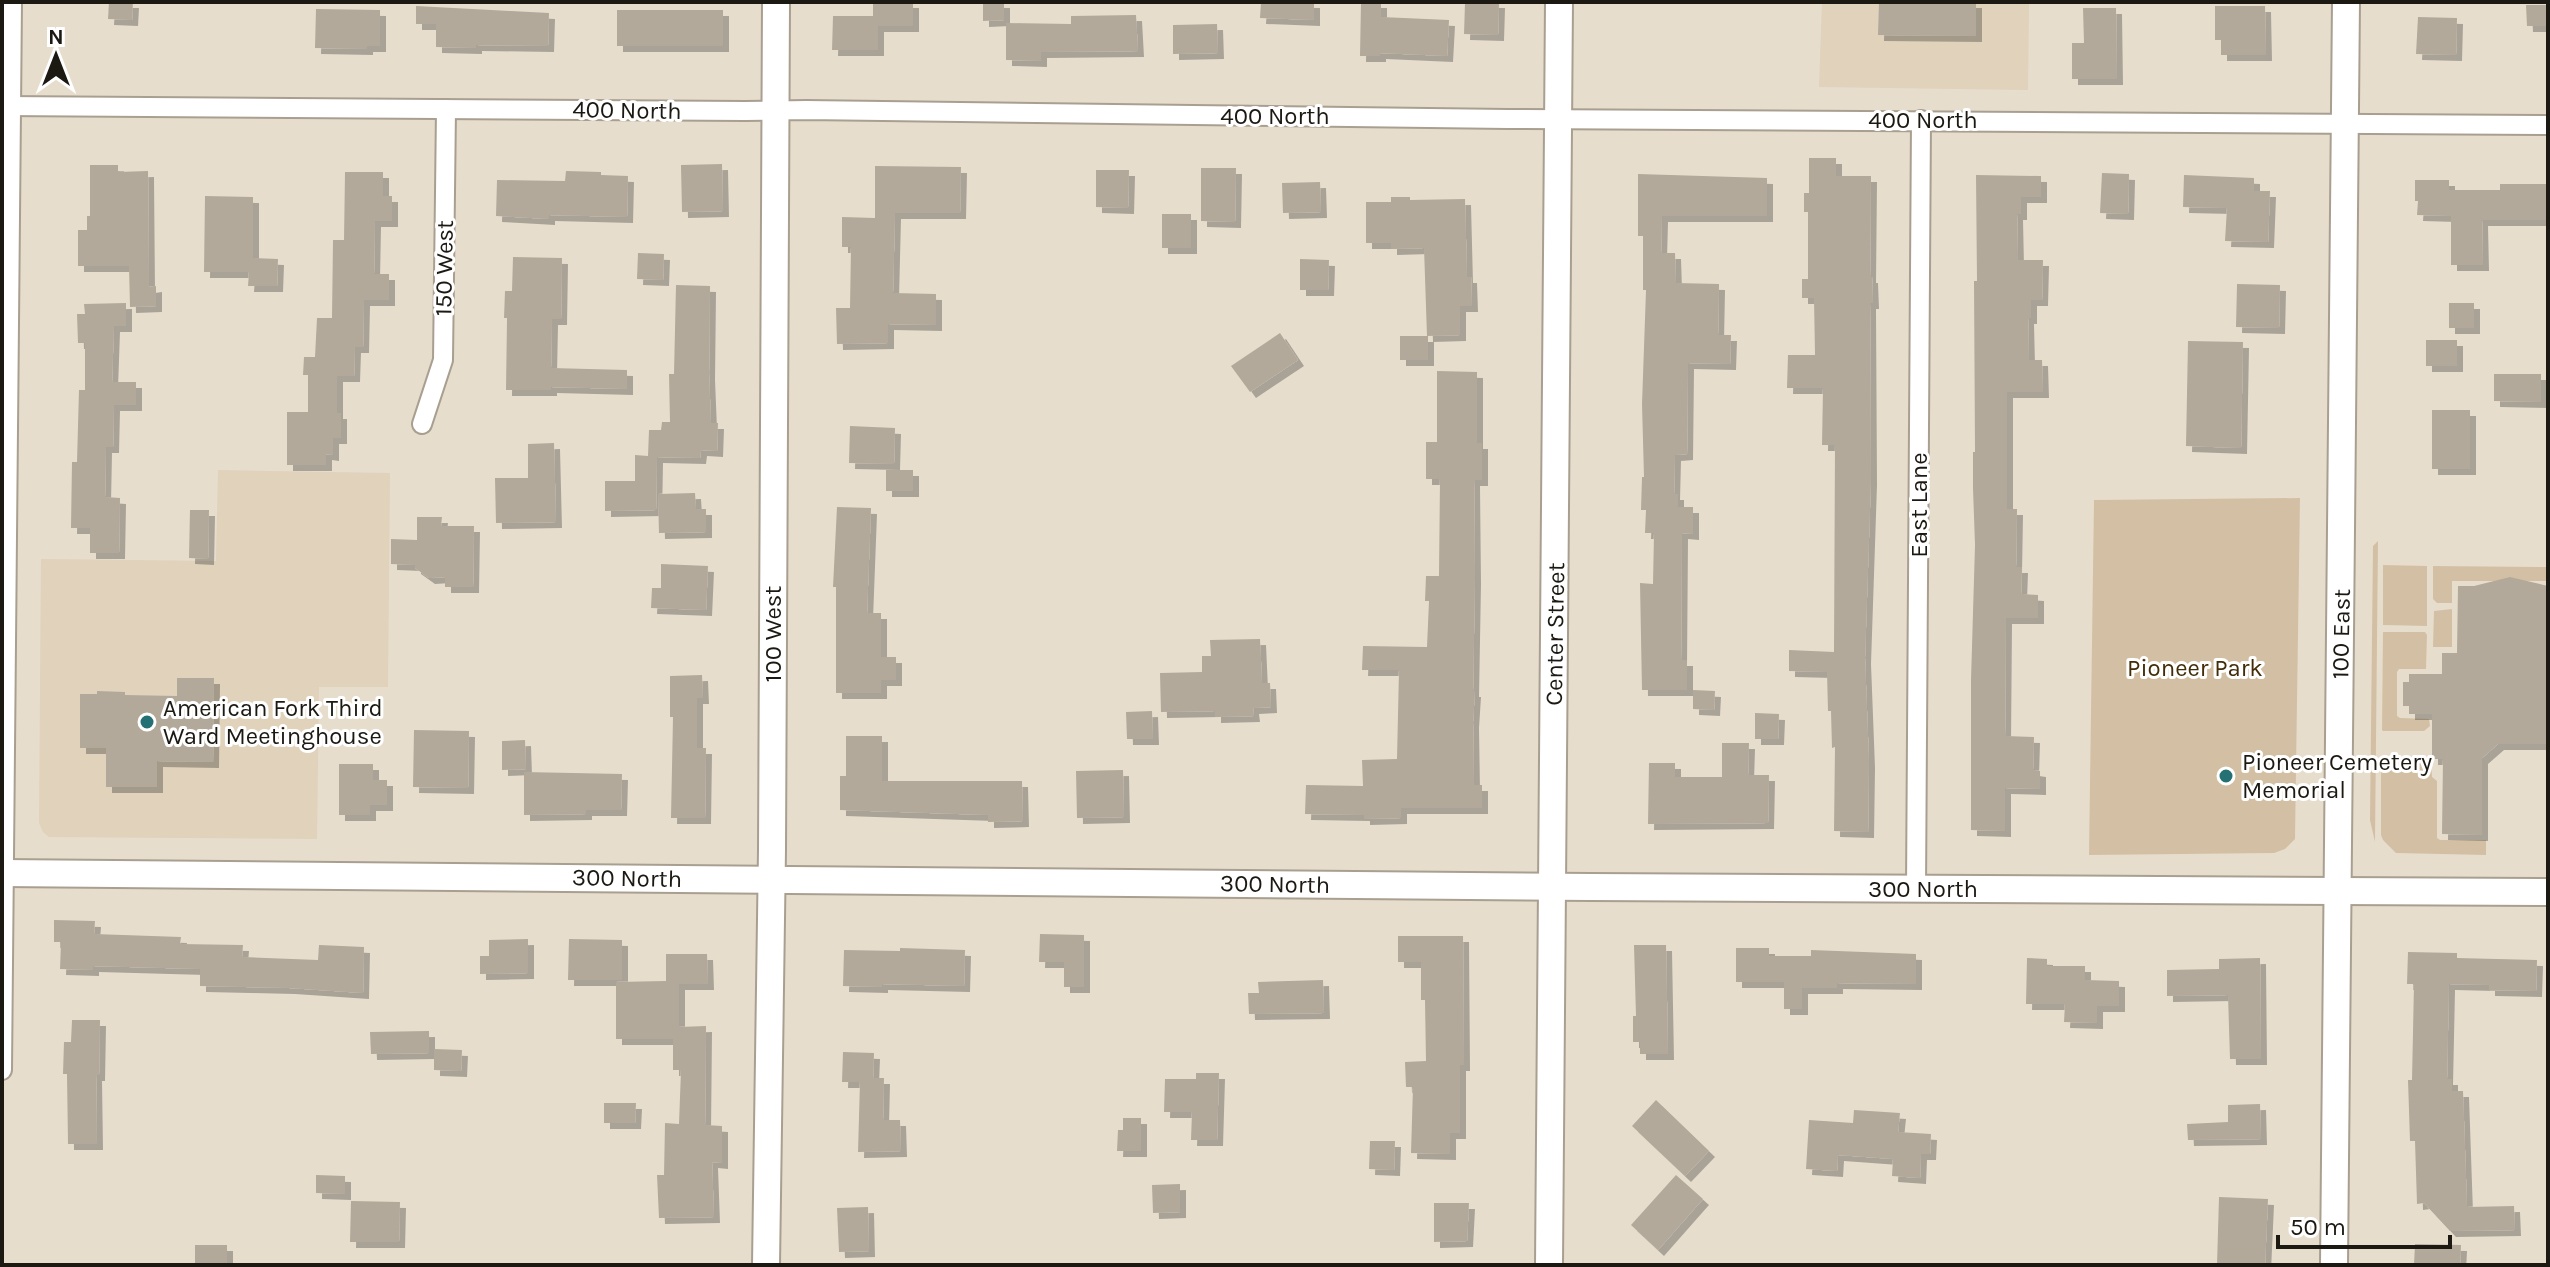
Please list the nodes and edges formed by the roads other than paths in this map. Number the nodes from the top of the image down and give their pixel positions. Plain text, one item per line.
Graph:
1 (12, 2) edge
2 (776, 2) edge
3 (1559, 2) edge
4 (2346, 2) edge
5 (6, 106) edge
6 (446, 109) junction
7 (775, 110) junction
8 (1559, 119) junction
9 (1921, 120) junction
10 (2345, 123) junction
11 (2548, 125) edge
12 (422, 424) dead end
13 (3, 873) edge
14 (771, 880) junction
15 (1553, 887) junction
16 (1916, 889) junction
17 (2338, 891) junction
18 (2548, 892) edge
19 (2, 1070) edge
20 (766, 1265) edge
21 (1549, 1265) edge
22 (2334, 1265) edge

1 - 5 street
2 - 7 street, 100 West
3 - 8 street, Center Street
4 - 10 street, 100 East
5 - 6 street, 400 North
5 - 13 street
6 - 7 street, 400 North
6 - 12 street, 150 West
7 - 8 street, 400 North
7 - 14 street, 100 West
8 - 9 street, 400 North
8 - 15 street, Center Street
9 - 10 street, 400 North
9 - 16 street, East Lane
10 - 11 street, 400 North
10 - 17 street, 100 East
13 - 14 street, 300 North
13 - 19 street
14 - 15 street, 300 North
14 - 20 street, 100 West
15 - 16 street, 300 North
15 - 21 street, Center Street
16 - 17 street, 300 North
17 - 18 street, 300 North
17 - 22 street, 100 East

